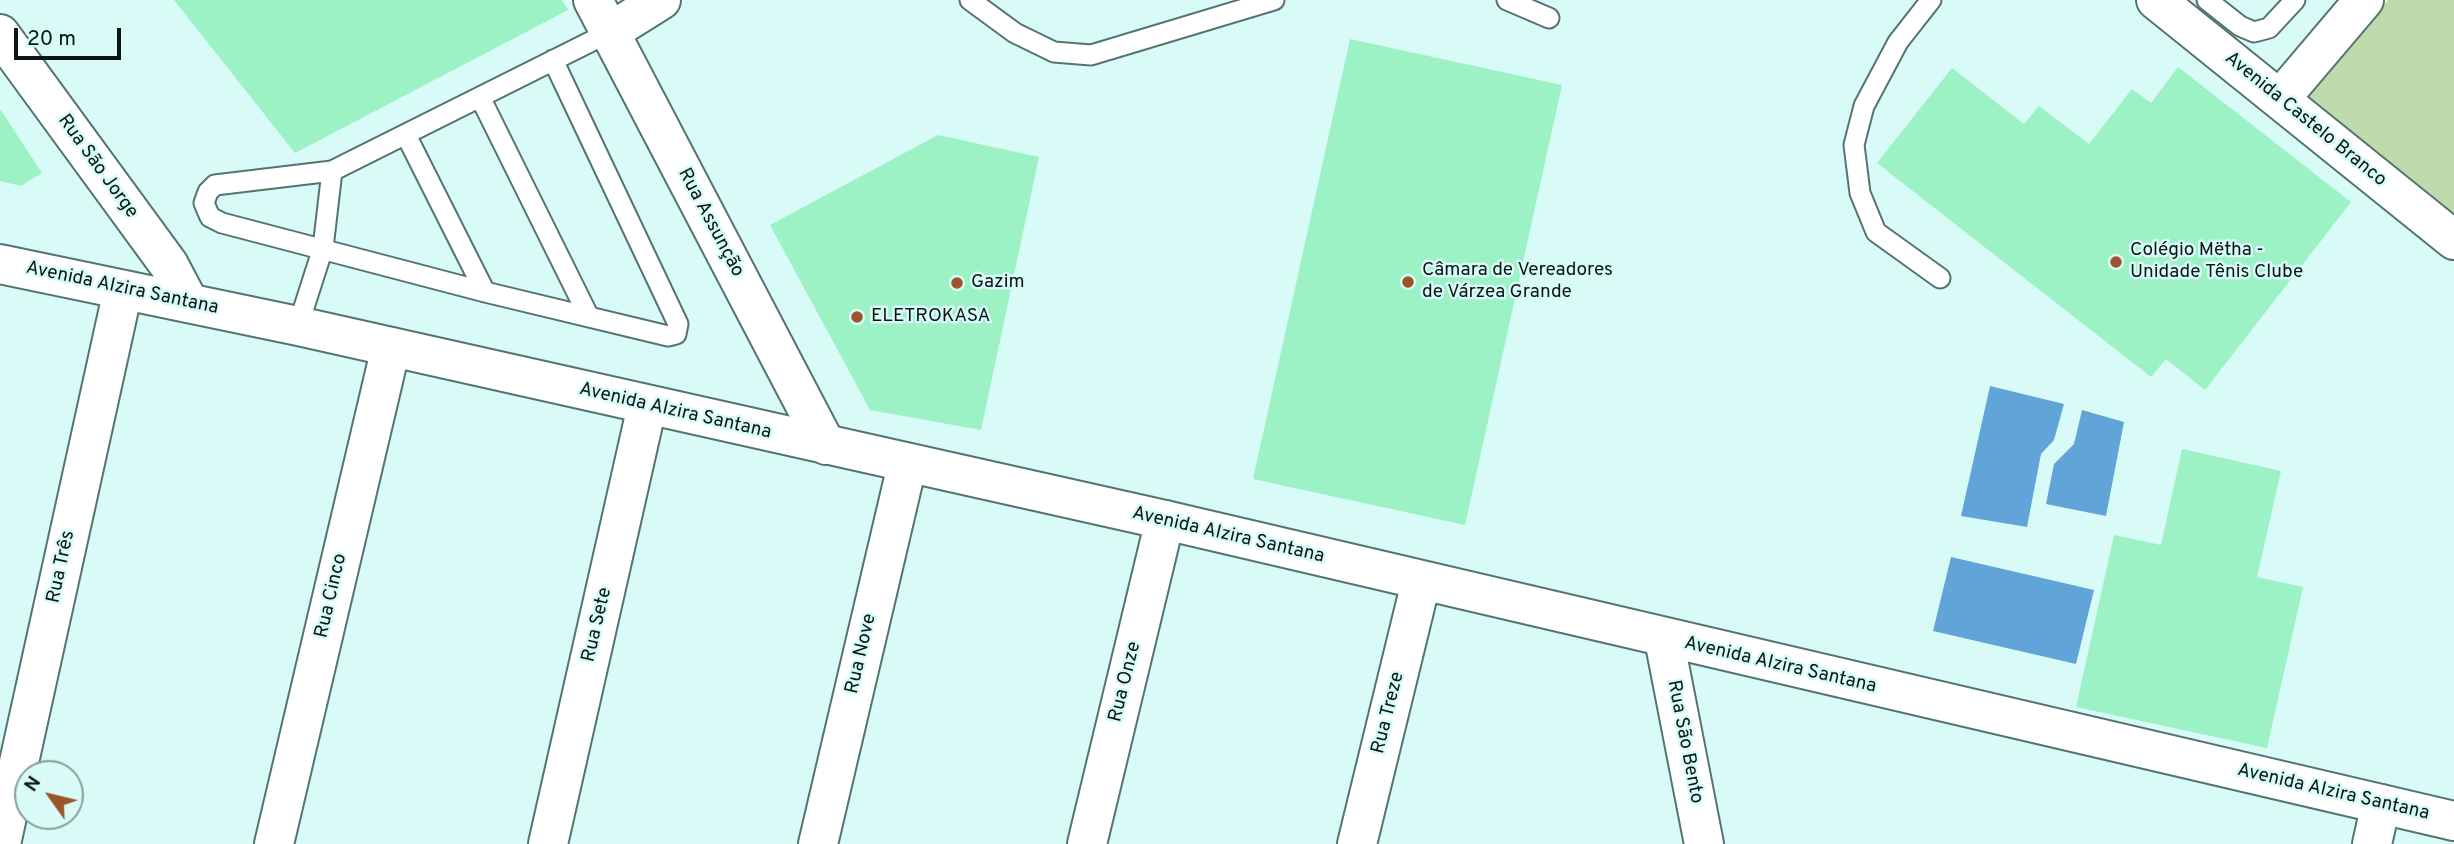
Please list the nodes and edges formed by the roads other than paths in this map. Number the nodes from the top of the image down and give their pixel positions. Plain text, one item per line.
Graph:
1 (661, 0) edge
2 (970, 0) edge
3 (1274, 0) edge
4 (1507, 0) edge
5 (1931, 0) edge
6 (2156, 0) edge
7 (2207, 0) edge
8 (2295, 0) edge
9 (2364, 0) edge
10 (602, 16) edge
11 (1549, 18) dead end
12 (0, 34) edge
13 (553, 60) junction
14 (480, 97) junction
15 (2280, 99) junction
16 (406, 135) junction
17 (332, 171) junction
18 (2454, 240) edge
19 (323, 248) junction
20 (0, 264) edge
21 (1940, 278) dead end
22 (123, 290) junction
23 (485, 292) junction
24 (189, 303) junction
25 (589, 317) junction
26 (298, 326) junction
27 (391, 347) junction
28 (647, 406) junction
29 (826, 445) junction
30 (907, 465) junction
31 (1165, 520) junction
32 (1421, 582) junction
33 (1664, 639) junction
34 (2381, 804) junction
35 (2454, 821) edge
36 (1, 844) edge
37 (274, 844) edge
38 (548, 844) edge
39 (818, 844) edge
40 (1087, 844) edge
41 (1357, 844) edge
42 (1704, 844) edge
43 (2372, 844) edge

1 - 10 street
2 - 3 lane
4 - 11 lane
5 - 21 lane
6 - 15 street, Avenida Castelo Branco
7 - 8 lane
9 - 15 street
10 - 13 lane
10 - 29 street, Rua Assunção
12 - 24 street, Rua São Jorge
13 - 14 lane
13 - 25 lane
14 - 16 lane
14 - 25 lane
15 - 18 street, Avenida Castelo Branco
16 - 17 lane
16 - 23 lane
17 - 19 lane
17 - 19 lane
19 - 23 lane
19 - 26 lane
20 - 22 street, Avenida Alzira Santana
22 - 24 street, Avenida Alzira Santana
22 - 36 street, Rua Três
23 - 25 lane
24 - 26 street, Avenida Alzira Santana
26 - 27 street, Avenida Alzira Santana
27 - 28 street, Avenida Alzira Santana
27 - 37 street, Rua Cinco
28 - 29 street, Avenida Alzira Santana
28 - 38 street, Rua Sete
29 - 30 street, Avenida Alzira Santana
30 - 31 street, Avenida Alzira Santana
30 - 39 street, Rua Nove
31 - 32 street, Avenida Alzira Santana
31 - 40 street, Rua Onze
32 - 33 street, Avenida Alzira Santana
32 - 41 street, Rua Treze
33 - 34 street, Avenida Alzira Santana
33 - 42 street, Rua São Bento
34 - 35 street, Avenida Alzira Santana
34 - 43 street

